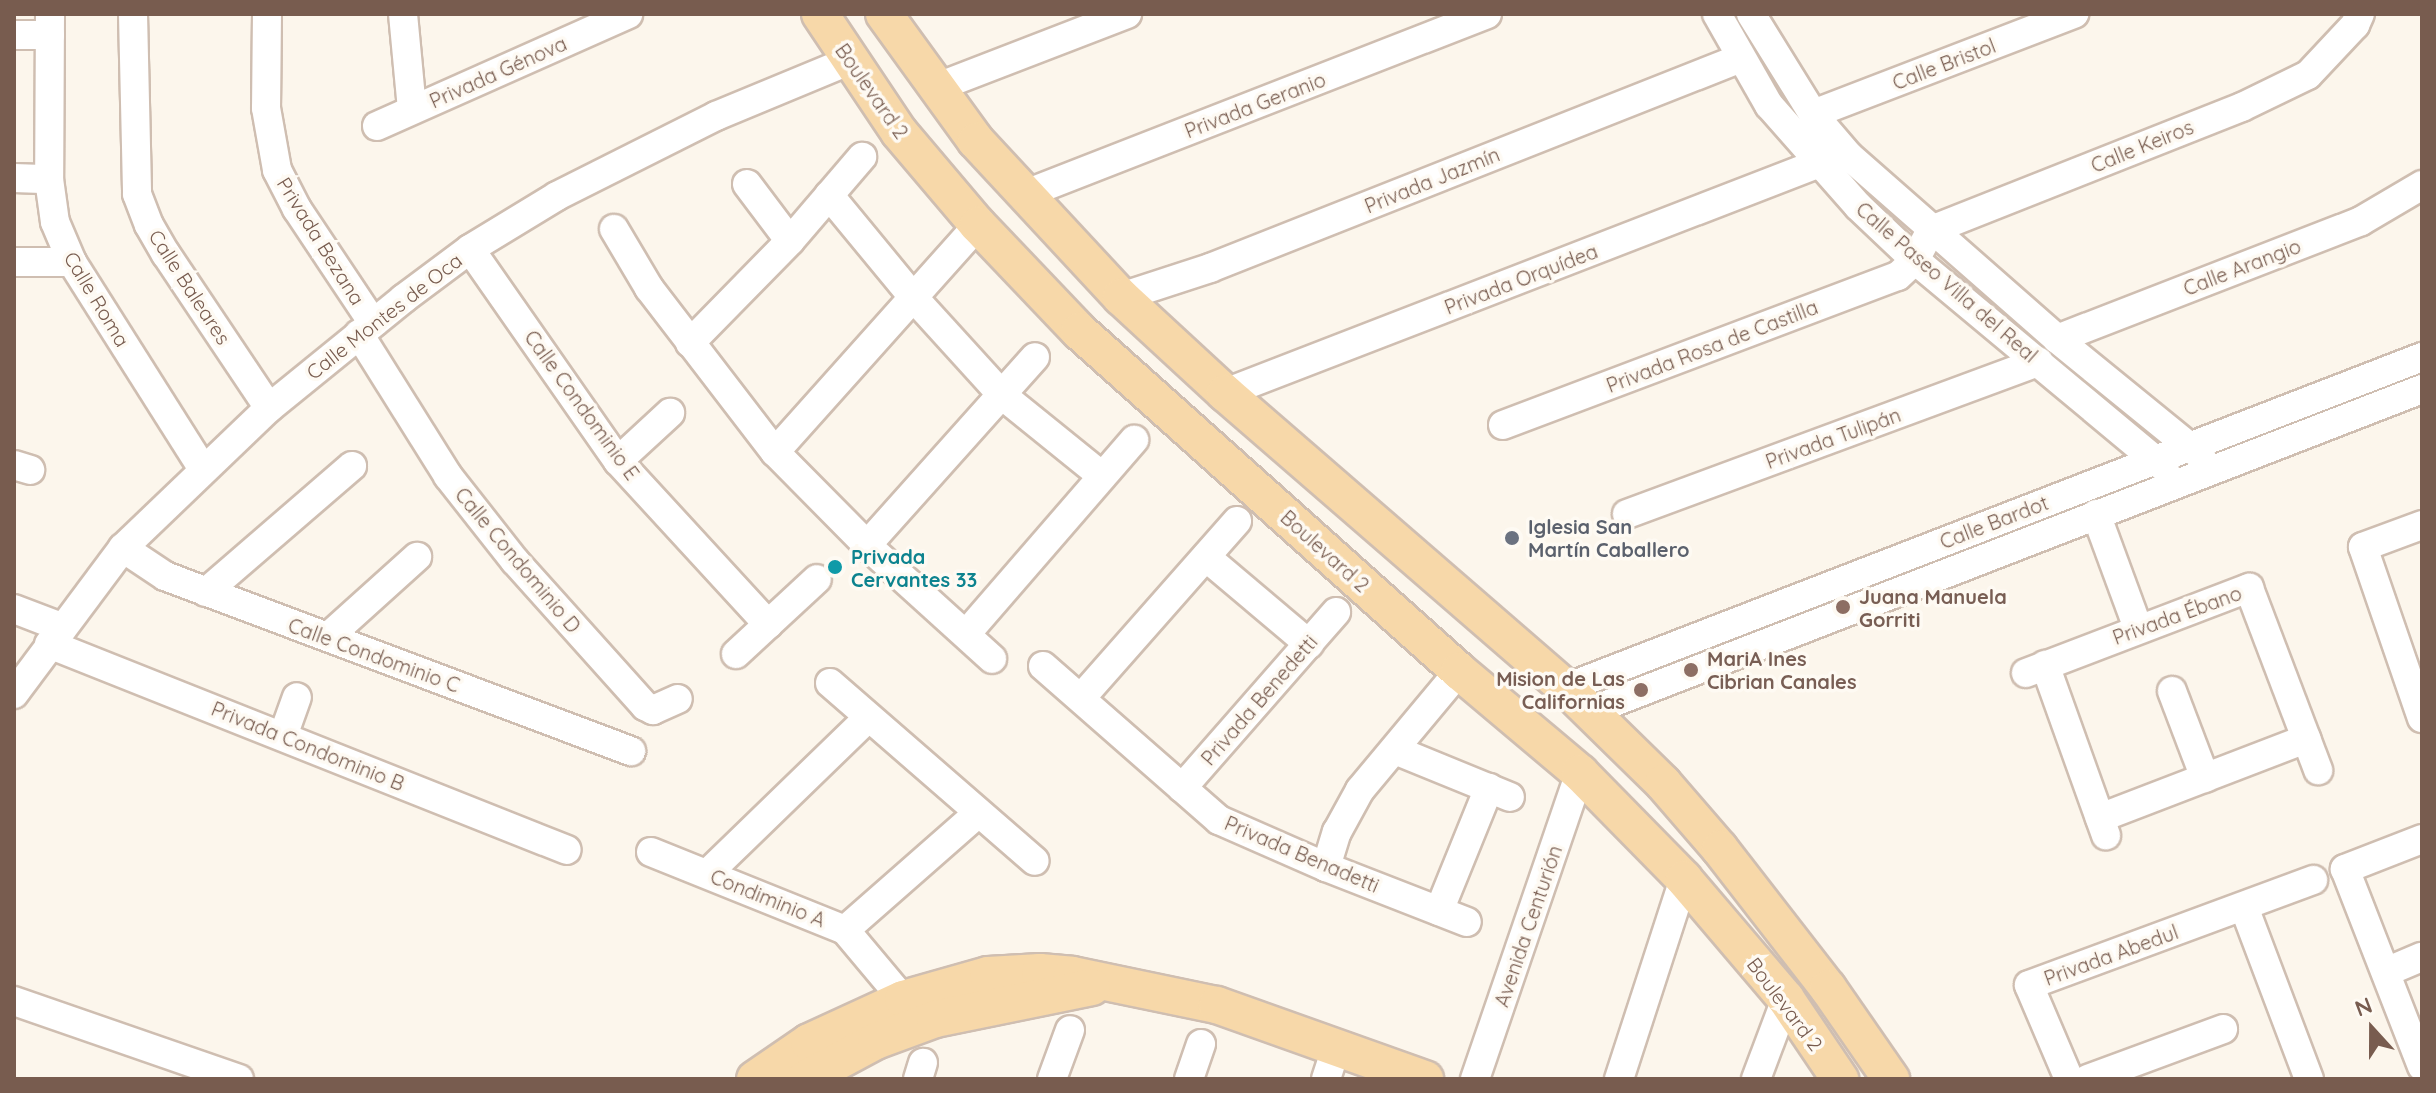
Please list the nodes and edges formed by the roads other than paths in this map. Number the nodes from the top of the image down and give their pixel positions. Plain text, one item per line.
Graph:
1 (133, 14) edge
2 (267, 14) edge
3 (403, 14) edge
4 (628, 14) edge
5 (820, 14) edge
6 (884, 14) edge
7 (1127, 14) edge
8 (1487, 14) edge
9 (1717, 14) edge
10 (1751, 14) edge
11 (2074, 14) edge
12 (2360, 14) edge
13 (50, 25) edge
14 (14, 35) edge
15 (1741, 58) junction
16 (849, 61) junction
17 (935, 88) junction
18 (412, 110) junction
19 (1813, 114) junction
20 (377, 126) dead end
21 (862, 157) dead end
22 (1817, 164) junction
23 (14, 178) edge
24 (49, 179) junction
25 (747, 184) dead end
26 (2422, 185) edge
27 (829, 195) junction
28 (1023, 195) junction
29 (978, 225) junction
30 (614, 229) dead end
31 (1931, 230) junction
32 (790, 241) junction
33 (470, 249) junction
34 (1915, 260) junction
35 (14, 262) edge
36 (72, 262) junction
37 (913, 297) junction
38 (1121, 297) junction
39 (366, 329) junction
40 (2057, 339) junction
41 (690, 343) junction
42 (1035, 357) dead end
43 (2039, 362) junction
44 (2421, 362) edge
45 (2422, 389) edge
46 (1225, 393) junction
47 (1003, 396) junction
48 (269, 408) junction
49 (670, 413) dead end
50 (1503, 425) dead end
51 (1134, 440) dead end
52 (2188, 446) junction
53 (775, 452) junction
54 (2155, 459) junction
55 (618, 461) junction
56 (352, 466) dead end
57 (202, 468) junction
58 (2217, 470) junction
59 (1102, 476) junction
60 (2183, 483) junction
61 (1627, 514) dead end
62 (2096, 514) junction
63 (1237, 521) dead end
64 (2422, 525) edge
65 (867, 545) junction
66 (123, 548) junction
67 (417, 557) dead end
68 (1206, 557) junction
69 (817, 579) dead end
70 (206, 592) junction
71 (14, 609) edge
72 (1336, 612) dead end
73 (768, 624) junction
74 (2138, 628) junction
75 (966, 634) junction
76 (55, 635) junction
77 (328, 637) junction
78 (1309, 644) junction
79 (736, 654) dead end
80 (992, 659) dead end
81 (1043, 666) dead end
82 (1459, 671) junction
83 (830, 683) dead end
84 (2172, 691) dead end
85 (14, 694) edge
86 (297, 697) dead end
87 (1081, 698) junction
88 (678, 699) dead end
89 (1578, 699) junction
90 (868, 718) junction
91 (2422, 718) edge
92 (283, 736) junction
93 (2306, 739) junction
94 (1395, 750) junction
95 (631, 751) dead end
96 (2318, 770) dead end
97 (1580, 773) junction
98 (2205, 778) junction
99 (1182, 788) junction
100 (978, 813) junction
101 (2422, 839) edge
102 (567, 850) dead end
103 (651, 852) dead end
104 (1035, 861) dead end
105 (1326, 867) junction
106 (708, 873) junction
107 (1684, 879) junction
108 (2313, 880) dead end
109 (2244, 907) junction
110 (1439, 911) junction
111 (1467, 922) dead end
112 (845, 930) junction
113 (2422, 957) edge
114 (2386, 972) junction
115 (1105, 984) junction
116 (903, 999) junction
117 (1786, 999) junction
118 (14, 1001) edge
119 (2223, 1029) dead end
120 (1070, 1030) dead end
121 (1201, 1044) dead end
122 (1332, 1063) edge
123 (2422, 1066) edge
124 (239, 1079) edge
125 (755, 1079) edge
126 (805, 1079) edge
127 (1052, 1079) edge
128 (1189, 1079) edge
129 (1425, 1079) edge
130 (1475, 1079) edge
131 (1619, 1079) edge
132 (1756, 1079) edge
133 (1840, 1079) edge
134 (1891, 1079) edge
135 (2069, 1079) edge
136 (2088, 1079) edge
137 (2309, 1079) edge

1 - 48 street, Calle Baleares
2 - 39 street, Privada Bezana
3 - 18 street, Privada Génova
4 - 18 street, Privada Génova
5 - 16 main road, Boulevard 2
6 - 17 main road
7 - 17 street
8 - 28 street, Privada Geranio
9 - 15 street, Calle Paseo Villa del Real
10 - 19 street, Calle Paseo Villa del Real
11 - 19 street, Calle Bristol
12 - 31 street, Calle Keiros
13 - 14 street
13 - 24 street, Calle Roma
15 - 22 street, Calle Paseo Villa del Real
15 - 38 street, Privada Jazmín
16 - 29 main road, Boulevard 2
16 - 33 street, Calle Montes de Oca
17 - 28 main road
18 - 20 street, Privada Génova
19 - 31 street, Calle Paseo Villa del Real
21 - 27 street
22 - 34 street, Calle Paseo Villa del Real
22 - 46 street, Privada Orquídea
23 - 24 street
24 - 36 street, Calle Roma
25 - 32 street
26 - 40 street, Calle Arangio
27 - 32 street
27 - 37 street
28 - 38 main road
29 - 37 street
29 - 82 main road, Boulevard 2
30 - 41 street
31 - 34 street
31 - 40 street, Calle Paseo Villa del Real
32 - 41 street
33 - 39 street, Calle Montes de Oca
33 - 55 street, Calle Condominio E
34 - 43 street, Calle Paseo Villa del Real
34 - 50 street, Privada Rosa de Castilla
35 - 36 street
36 - 57 street, Calle Roma
37 - 47 street
37 - 53 street
38 - 46 main road
39 - 48 street, Calle Montes de Oca
39 - 88 street, Calle Condominio D
40 - 52 street, Calle Paseo Villa del Real
41 - 53 street
42 - 47 street
43 - 54 street, Calle Paseo Villa del Real
43 - 61 street, Privada Tulipán
44 - 52 street, Calle Bardot
45 - 58 street, Calle Bardot
46 - 89 main road
47 - 59 street
47 - 65 street
48 - 57 street, Calle Montes de Oca
49 - 55 street
51 - 59 street
52 - 54 street, Calle Bardot
52 - 58 street, Calle Paseo Villa del Real
53 - 65 street
54 - 60 street, Calle Paseo Villa del Real
54 - 89 street, Calle Bardot
55 - 73 street, Calle Condominio E
56 - 70 street
57 - 66 street, Calle Montes de Oca
58 - 60 street, Calle Bardot
59 - 75 street
60 - 62 street, Calle Bardot
62 - 74 street
62 - 89 street, Calle Bardot
63 - 68 street
64 - 91 street
65 - 75 street
66 - 70 street, Calle Condominio C
66 - 76 street, Calle Montes de Oca
67 - 77 street
68 - 78 street
68 - 87 street
69 - 73 street
70 - 77 street, Calle Condominio C
71 - 76 street, Privada Condominio B
72 - 78 street, Privada Benedetti
73 - 79 street
74 - 93 street, Privada Ébano
74 - 98 street, Privada Ébano
75 - 80 street
76 - 85 street, Calle Montes de Oca
76 - 92 street, Privada Condominio B
77 - 95 street, Calle Condominio C
78 - 99 street, Privada Benedetti
81 - 87 street, Privada Benadetti
82 - 94 street
82 - 97 main road, Boulevard 2
83 - 90 street
84 - 98 street
86 - 92 street
87 - 99 street, Privada Benadetti
89 - 134 main road
90 - 100 street
90 - 106 street
92 - 102 street, Privada Condominio B
93 - 96 street, Privada Ébano
93 - 98 street, Privada Ébano
94 - 105 street
94 - 110 street
97 - 107 main road, Boulevard 2
97 - 130 street, Avenida Centurión
99 - 105 street, Privada Benadetti
100 - 104 street
100 - 112 street
101 - 114 street
103 - 106 street, Condiminio A
105 - 110 street, Privada Benadetti
106 - 112 street, Condiminio A
107 - 117 main road, Boulevard 2
107 - 131 street
108 - 109 street, Privada Abedul
109 - 135 street, Privada Abedul
109 - 137 street
110 - 111 street, Privada Benadetti
112 - 116 street, Condiminio A
113 - 114 street
114 - 123 street
115 - 116 main road
115 - 122 main road
115 - 126 main road
116 - 125 main road
117 - 132 street
117 - 133 main road, Boulevard 2
118 - 124 street
119 - 136 street
120 - 127 street
121 - 128 street
122 - 129 main road

